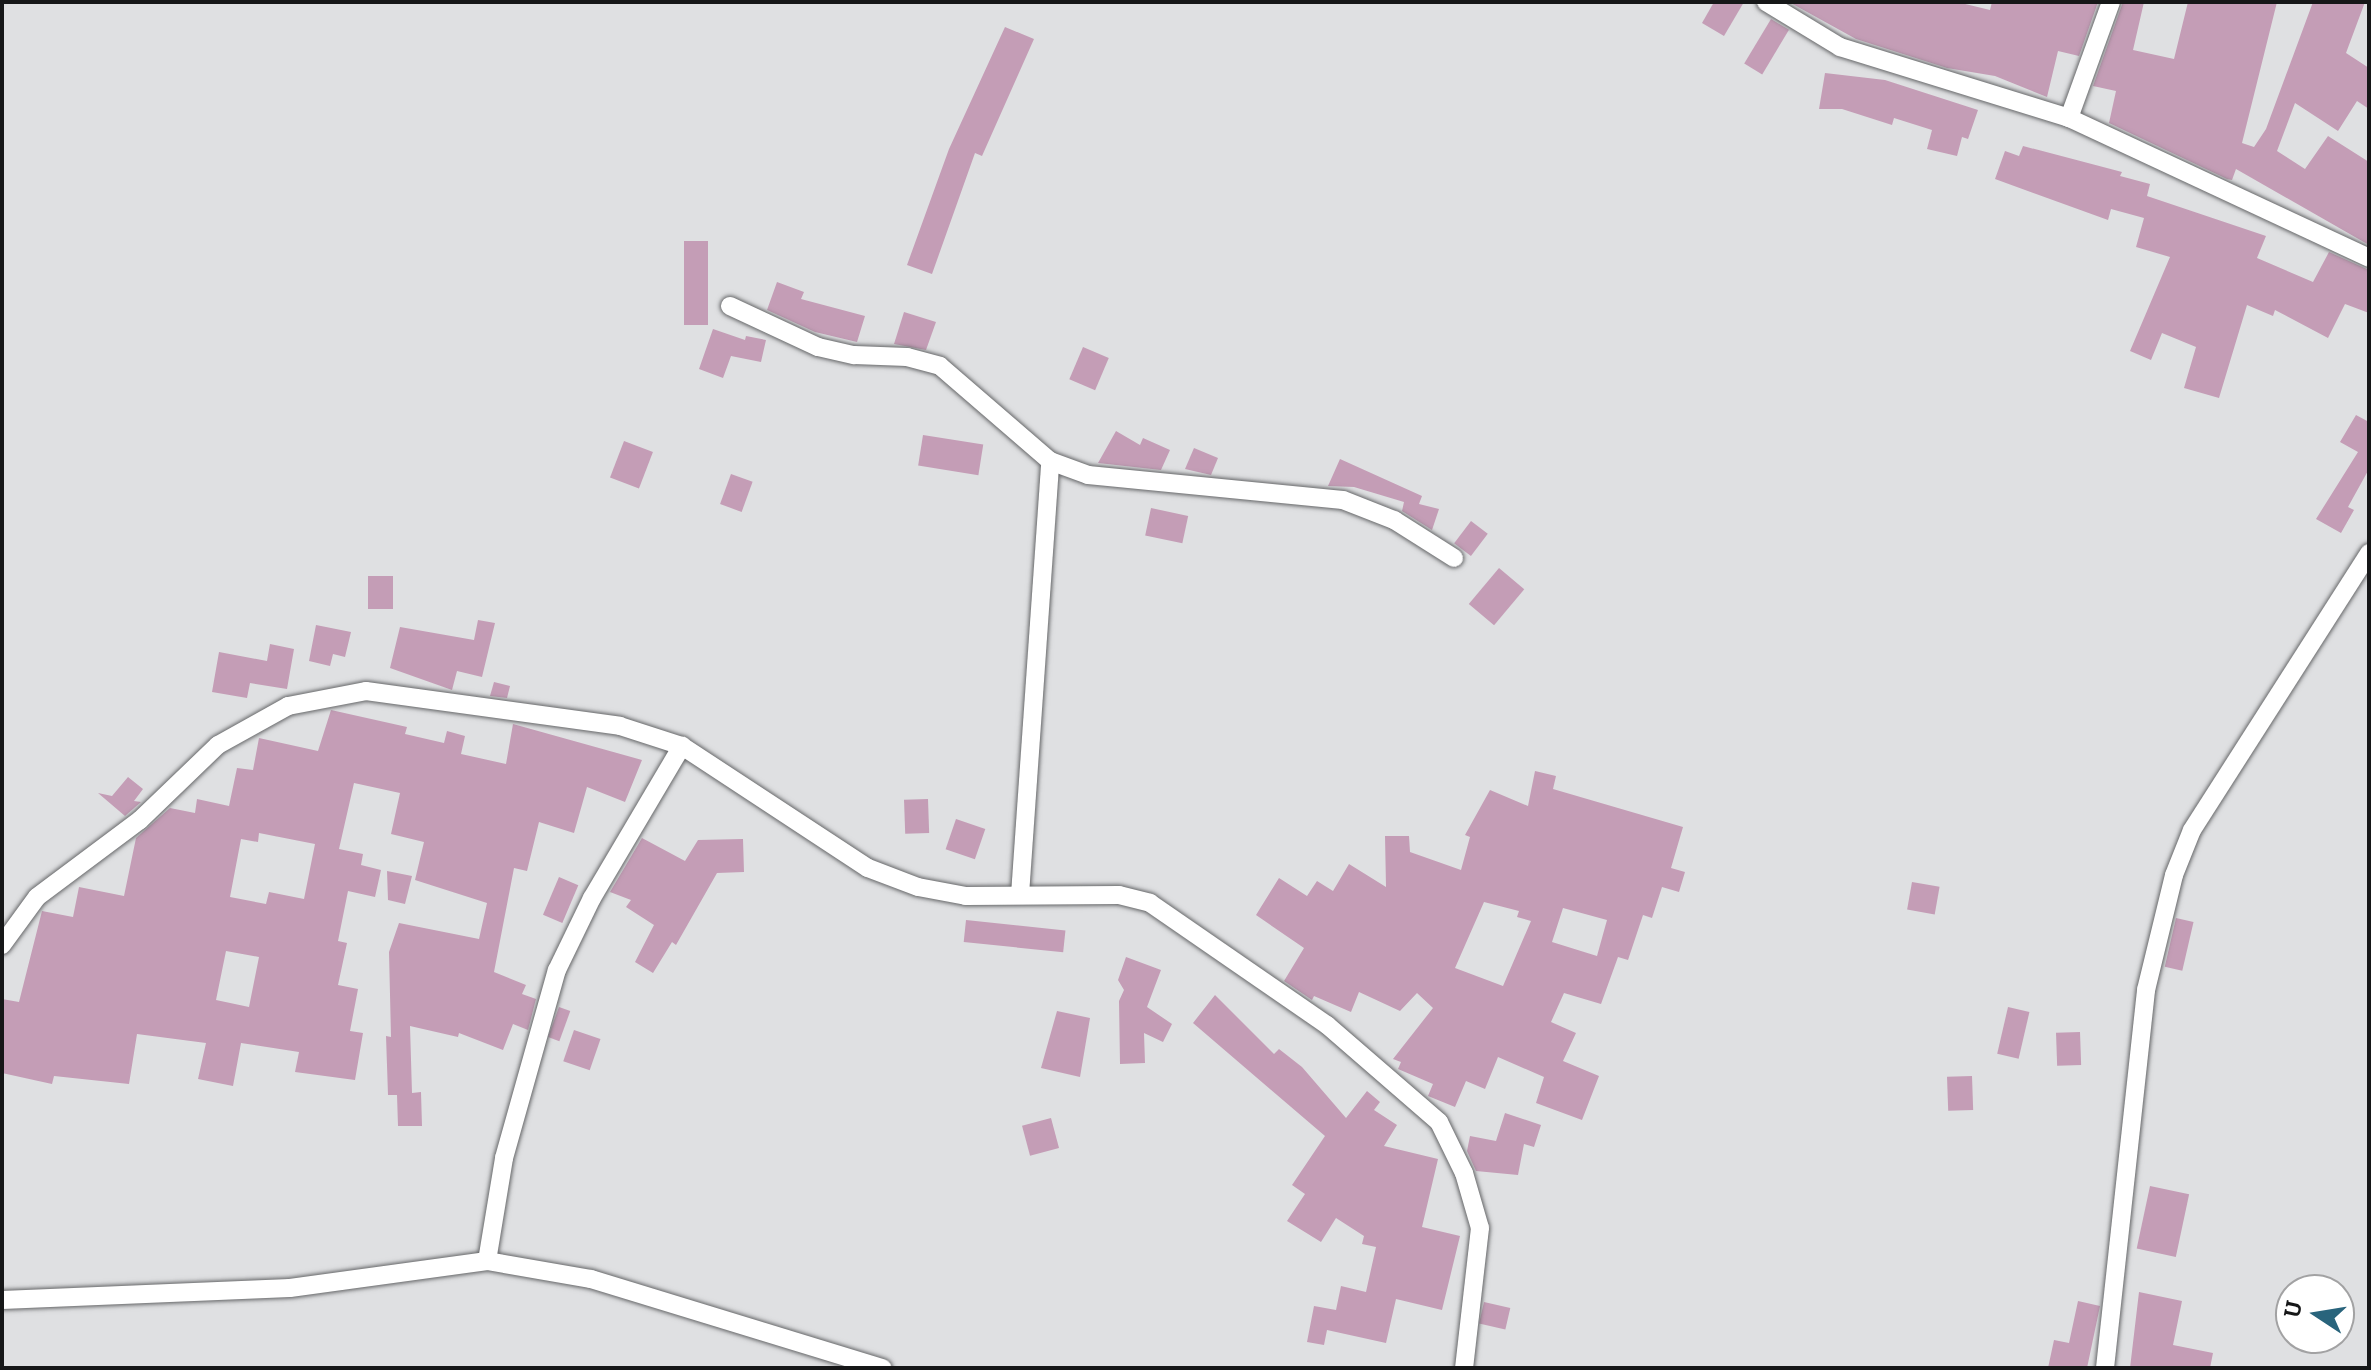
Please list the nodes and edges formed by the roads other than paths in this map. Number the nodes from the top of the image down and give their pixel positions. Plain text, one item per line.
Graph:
1 (1766, 2) edge
2 (2111, 2) edge
3 (2069, 118) junction
4 (2369, 258) edge
5 (730, 306) dead end
6 (1050, 461) junction
7 (2369, 553) edge
8 (1454, 558) dead end
9 (682, 746) junction
10 (1020, 895) junction
11 (2, 945) edge
12 (487, 1261) junction
13 (2, 1300) edge
14 (883, 1368) edge
15 (1464, 1368) edge
16 (2105, 1368) edge

1 - 3 street
2 - 3 street
3 - 4 street
5 - 6 street
6 - 8 street
6 - 10 street
7 - 16 street
9 - 10 street
9 - 11 street
9 - 12 street
10 - 15 street
12 - 13 street
12 - 14 street

